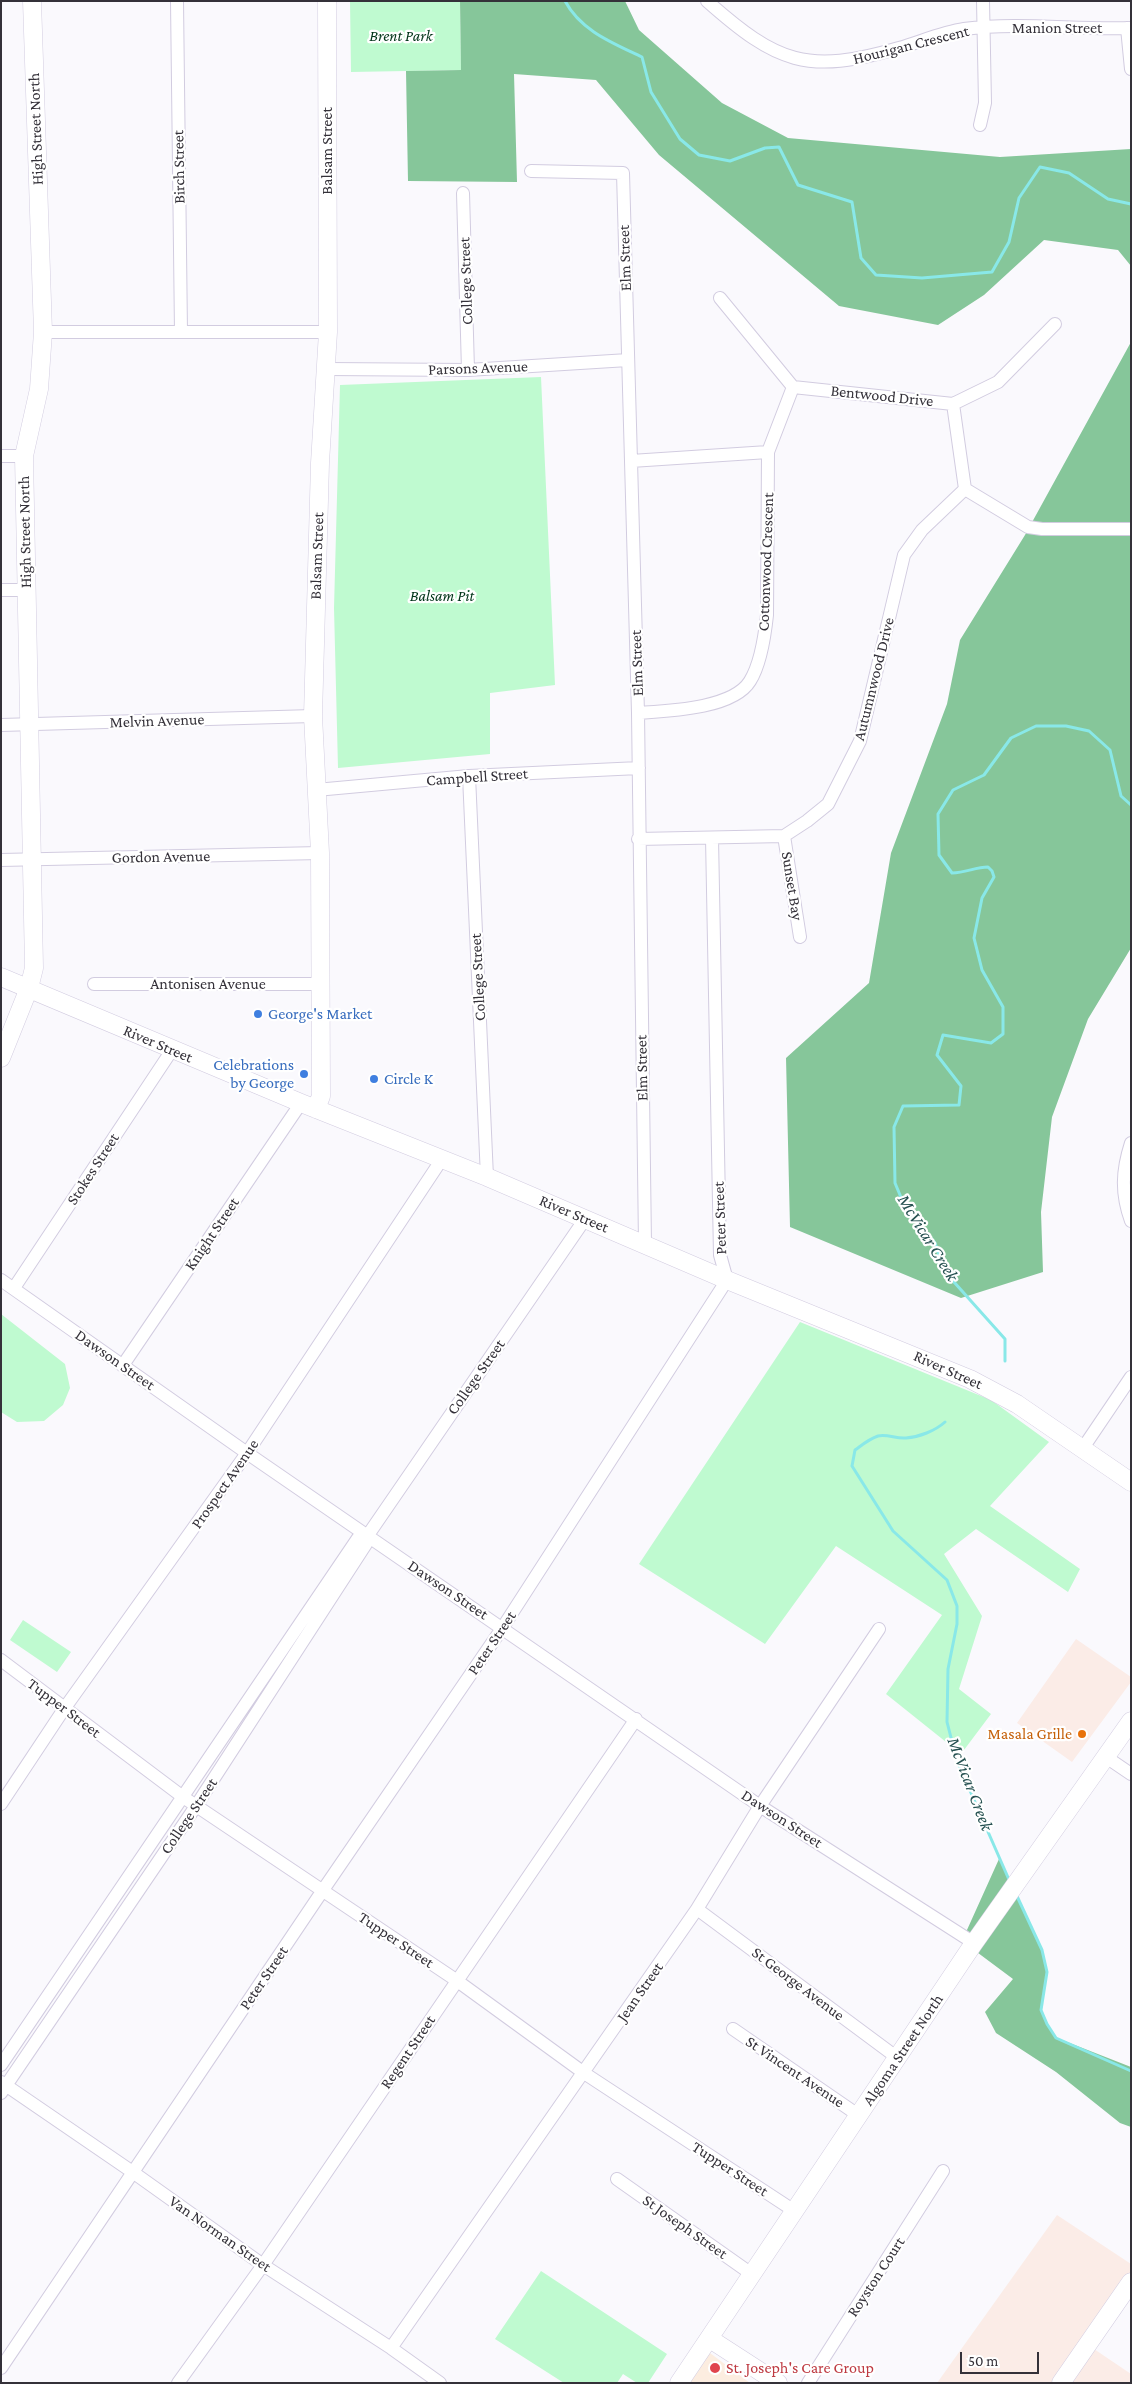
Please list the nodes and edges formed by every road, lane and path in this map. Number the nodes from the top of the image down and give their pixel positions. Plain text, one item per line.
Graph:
1 (177, 1) edge
2 (327, 1) edge
3 (707, 1) edge
4 (983, 1) edge
5 (30, 2) edge
6 (984, 28) junction
7 (1129, 28) edge
8 (1131, 68) edge
9 (980, 125) dead end
10 (531, 171) dead end
11 (463, 193) dead end
12 (720, 298) dead end
13 (1056, 324) dead end
14 (43, 332) junction
15 (181, 332) junction
16 (328, 332) junction
17 (628, 360) junction
18 (327, 369) junction
19 (468, 370) junction
20 (793, 387) junction
21 (953, 404) junction
22 (768, 452) junction
23 (1, 456) edge
24 (24, 456) junction
25 (631, 461) junction
26 (965, 489) junction
27 (1131, 529) edge
28 (1, 590) edge
29 (26, 590) junction
30 (638, 713) junction
31 (313, 716) junction
32 (1, 725) edge
33 (29, 725) junction
34 (638, 768) junction
35 (469, 776) junction
36 (316, 790) junction
37 (784, 836) junction
38 (712, 838) junction
39 (638, 839) junction
40 (320, 853) junction
41 (1, 860) edge
42 (34, 860) junction
43 (800, 936) dead end
44 (1, 977) edge
45 (94, 984) dead end
46 (322, 984) junction
47 (29, 988) junction
48 (172, 1050) junction
49 (1, 1058) edge
50 (308, 1106) junction
51 (1131, 1142) edge
52 (442, 1159) junction
53 (487, 1178) junction
54 (586, 1219) junction
55 (1131, 1221) edge
56 (645, 1244) junction
57 (1, 1280) edge
58 (727, 1280) junction
59 (14, 1288) junction
60 (123, 1365) junction
61 (1131, 1377) edge
62 (1083, 1448) junction
63 (247, 1453) junction
64 (1131, 1482) edge
65 (368, 1535) junction
66 (503, 1627) junction
67 (879, 1629) dead end
68 (1, 1660) edge
69 (64, 1710) junction
70 (636, 1720) junction
71 (1131, 1721) edge
72 (1106, 1757) junction
73 (1131, 1774) edge
74 (183, 1797) junction
75 (1, 1804) edge
76 (196, 1806) junction
77 (760, 1806) junction
78 (126, 1882) junction
79 (322, 1890) junction
80 (137, 1892) junction
81 (697, 1909) junction
82 (974, 1943) junction
83 (456, 1980) junction
84 (733, 2029) dead end
85 (899, 2059) junction
86 (1, 2064) edge
87 (584, 2073) junction
88 (3, 2087) edge
89 (858, 2115) junction
90 (943, 2171) dead end
91 (134, 2173) junction
92 (617, 2179) dead end
93 (796, 2212) junction
94 (262, 2265) junction
95 (754, 2275) junction
96 (1131, 2282) edge
97 (710, 2339) junction
98 (391, 2348) junction
99 (1, 2368) edge
100 (178, 2383) edge
101 (440, 2383) edge
102 (679, 2383) edge
103 (778, 2383) edge
104 (808, 2383) edge
105 (1061, 2383) edge

1 - 15 street, Birch Street
2 - 16 main road, Balsam Street
3 - 6 street, Hourigan Crescent
4 - 6 street
5 - 14 main road, High Street North
6 - 7 street, Manion Street
6 - 9 street
7 - 8 street
10 - 17 street, Elm Street
11 - 19 street, College Street
12 - 20 street
13 - 21 street, Bentwood Drive
14 - 15 street
14 - 24 main road, High Street North
15 - 16 street
16 - 18 main road, Balsam Street
17 - 19 street, Parsons Avenue
17 - 25 street, Elm Street
18 - 19 street, Parsons Avenue
18 - 31 main road, Balsam Street
20 - 21 street, Bentwood Drive
20 - 22 street, Cottonwood Crescent
21 - 26 street
22 - 25 street
22 - 30 street, Cottonwood Crescent
23 - 24 street
24 - 29 main road, High Street North
25 - 30 street, Elm Street
26 - 27 street
26 - 37 street, Autumnwood Drive
28 - 29 street
29 - 33 main road, High Street North
30 - 34 street, Elm Street
31 - 33 street, Melvin Avenue
31 - 36 main road, Balsam Street
32 - 33 street, Melvin Avenue
33 - 42 main road, High Street North
34 - 35 street, Campbell Street
34 - 39 street, Elm Street
35 - 36 street, Campbell Street
35 - 53 street, College Street
36 - 40 main road, Balsam Street
37 - 38 street, Autumnwood Drive
37 - 43 street, Sunset Bay
38 - 39 street, Autumnwood Drive
38 - 58 street, Peter Street
39 - 56 street, Elm Street
40 - 42 street, Gordon Avenue
40 - 46 main road, Balsam Street
41 - 42 street, Gordon Avenue
42 - 47 main road, High Street North
44 - 47 main road, River Street
45 - 46 street, Antonisen Avenue
46 - 50 main road, Balsam Street
47 - 48 main road, River Street
47 - 49 main road, High Street North
48 - 50 main road, River Street
48 - 59 street, Stokes Street
50 - 52 main road, River Street
50 - 60 street, Knight Street
51 - 55 street
52 - 53 main road, River Street
52 - 63 street, Prospect Avenue
53 - 54 main road, River Street
54 - 56 main road, River Street
54 - 65 street, College Street
56 - 58 main road, River Street
57 - 59 street, Dawson Street
58 - 62 main road, River Street
58 - 66 street, Peter Street
59 - 60 street, Dawson Street
60 - 63 street, Dawson Street
61 - 62 street
62 - 64 main road, River Street
63 - 65 street, Dawson Street
63 - 69 street, Prospect Avenue
65 - 66 street, Dawson Street
65 - 74 street, College Street
65 - 76 street, College Street
66 - 70 street, Dawson Street
66 - 79 street, Peter Street
67 - 77 street, Jean Street
68 - 69 street, Tupper Street
69 - 74 street, Tupper Street
69 - 75 street, Prospect Avenue
70 - 77 street, Dawson Street
70 - 83 street, Regent Street
71 - 72 main road, Algoma Street North
72 - 73 street
72 - 82 main road, Algoma Street North
74 - 76 street, Tupper Street
74 - 78 street, College Street
76 - 79 street, Tupper Street
76 - 80 street, College Street
77 - 81 street, Jean Street
77 - 82 street, Dawson Street
78 - 80 street
78 - 86 street, College Street
79 - 83 street, Tupper Street
79 - 91 street, Peter Street
80 - 88 street, College Street
81 - 85 street, St George Avenue
81 - 87 street, Jean Street
82 - 85 main road, Algoma Street North
83 - 87 street, Tupper Street
83 - 94 street, Regent Street
84 - 89 street, St Vincent Avenue
85 - 89 main road, Algoma Street North
87 - 93 street, Tupper Street
87 - 98 street, Jean Street
88 - 91 street, Van Norman Street
89 - 93 main road, Algoma Street North
90 - 104 street, Royston Court
91 - 94 street, Van Norman Street
91 - 99 street, Peter Street
92 - 95 street, St Joseph Street
93 - 95 main road, Algoma Street North
94 - 98 street, Van Norman Street
94 - 100 street, Regent Street
95 - 97 main road, Algoma Street North
96 - 105 main road
97 - 102 main road, Algoma Street North
97 - 103 main road
98 - 101 street, Van Norman Street

